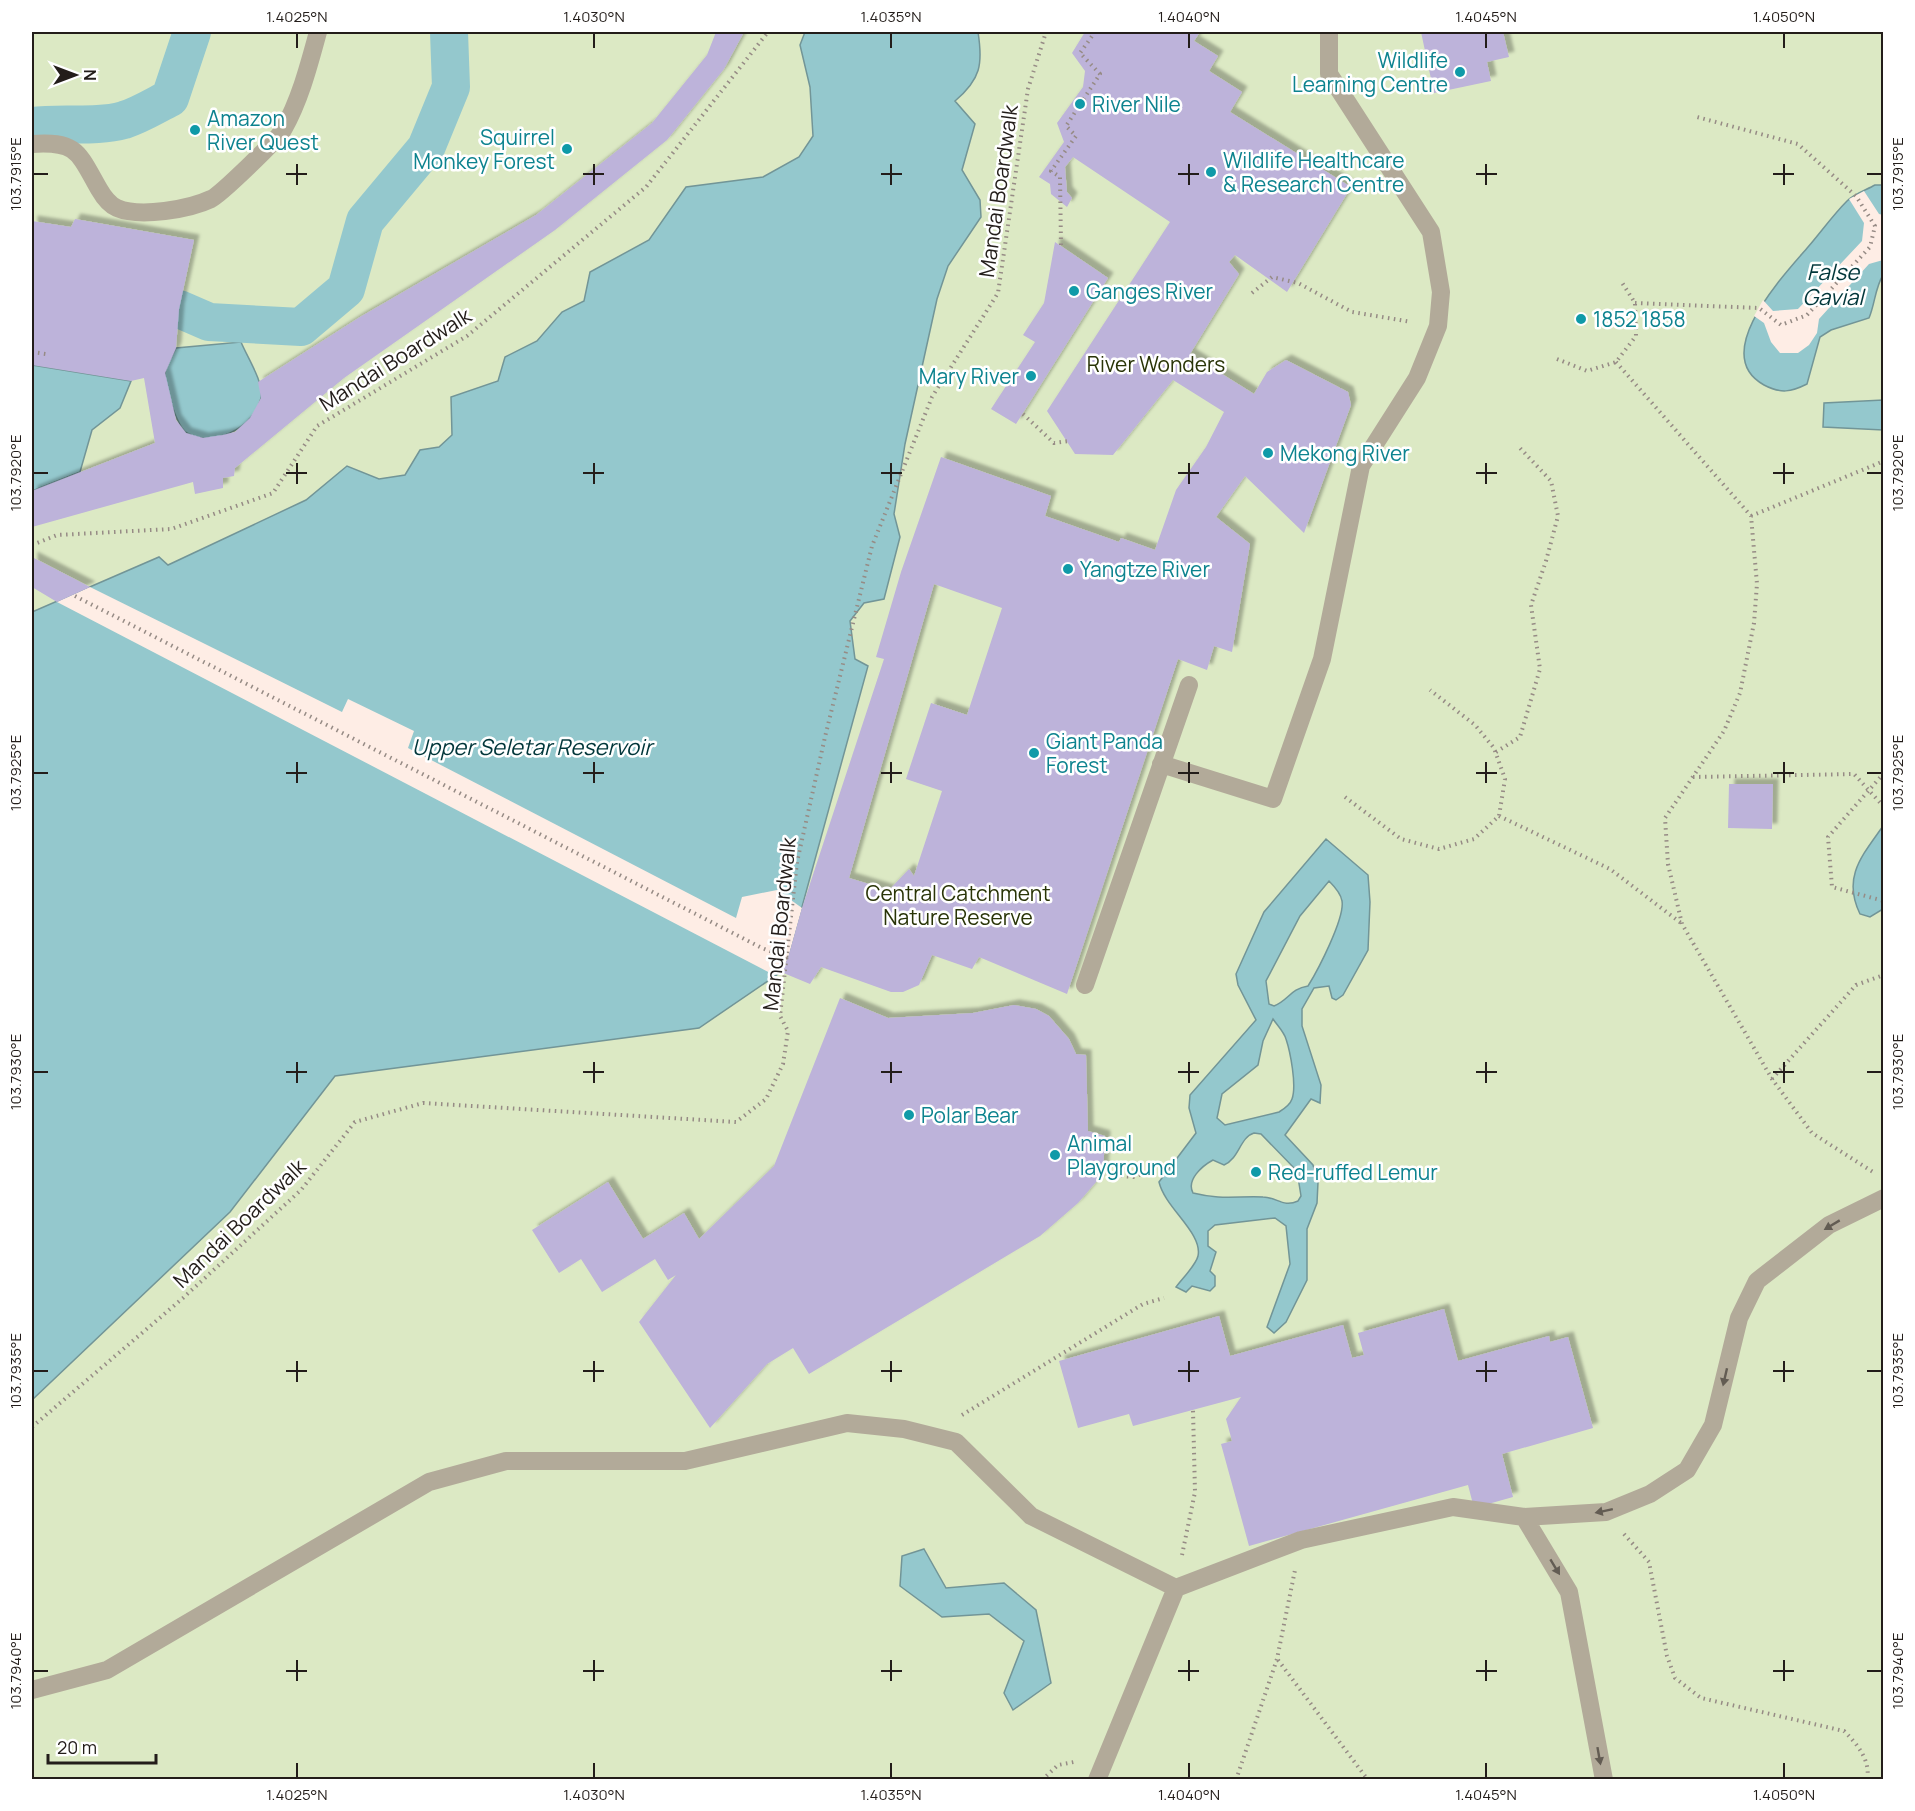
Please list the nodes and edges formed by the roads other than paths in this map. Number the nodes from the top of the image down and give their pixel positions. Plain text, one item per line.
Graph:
1 (318, 32) edge
2 (1329, 32) edge
3 (32, 144) edge
4 (1189, 685) dead end
5 (1161, 764) junction
6 (1085, 985) dead end
7 (1884, 1198) edge
8 (1524, 1517) junction
9 (1176, 1588) junction
10 (32, 1690) edge
11 (1097, 1779) edge
12 (1604, 1779) edge

1 - 3 lane
2 - 5 lane
4 - 5 lane
5 - 6 lane
7 -> 8 lane
8 - 9 lane
8 -> 12 lane
9 - 10 lane
9 - 11 lane

